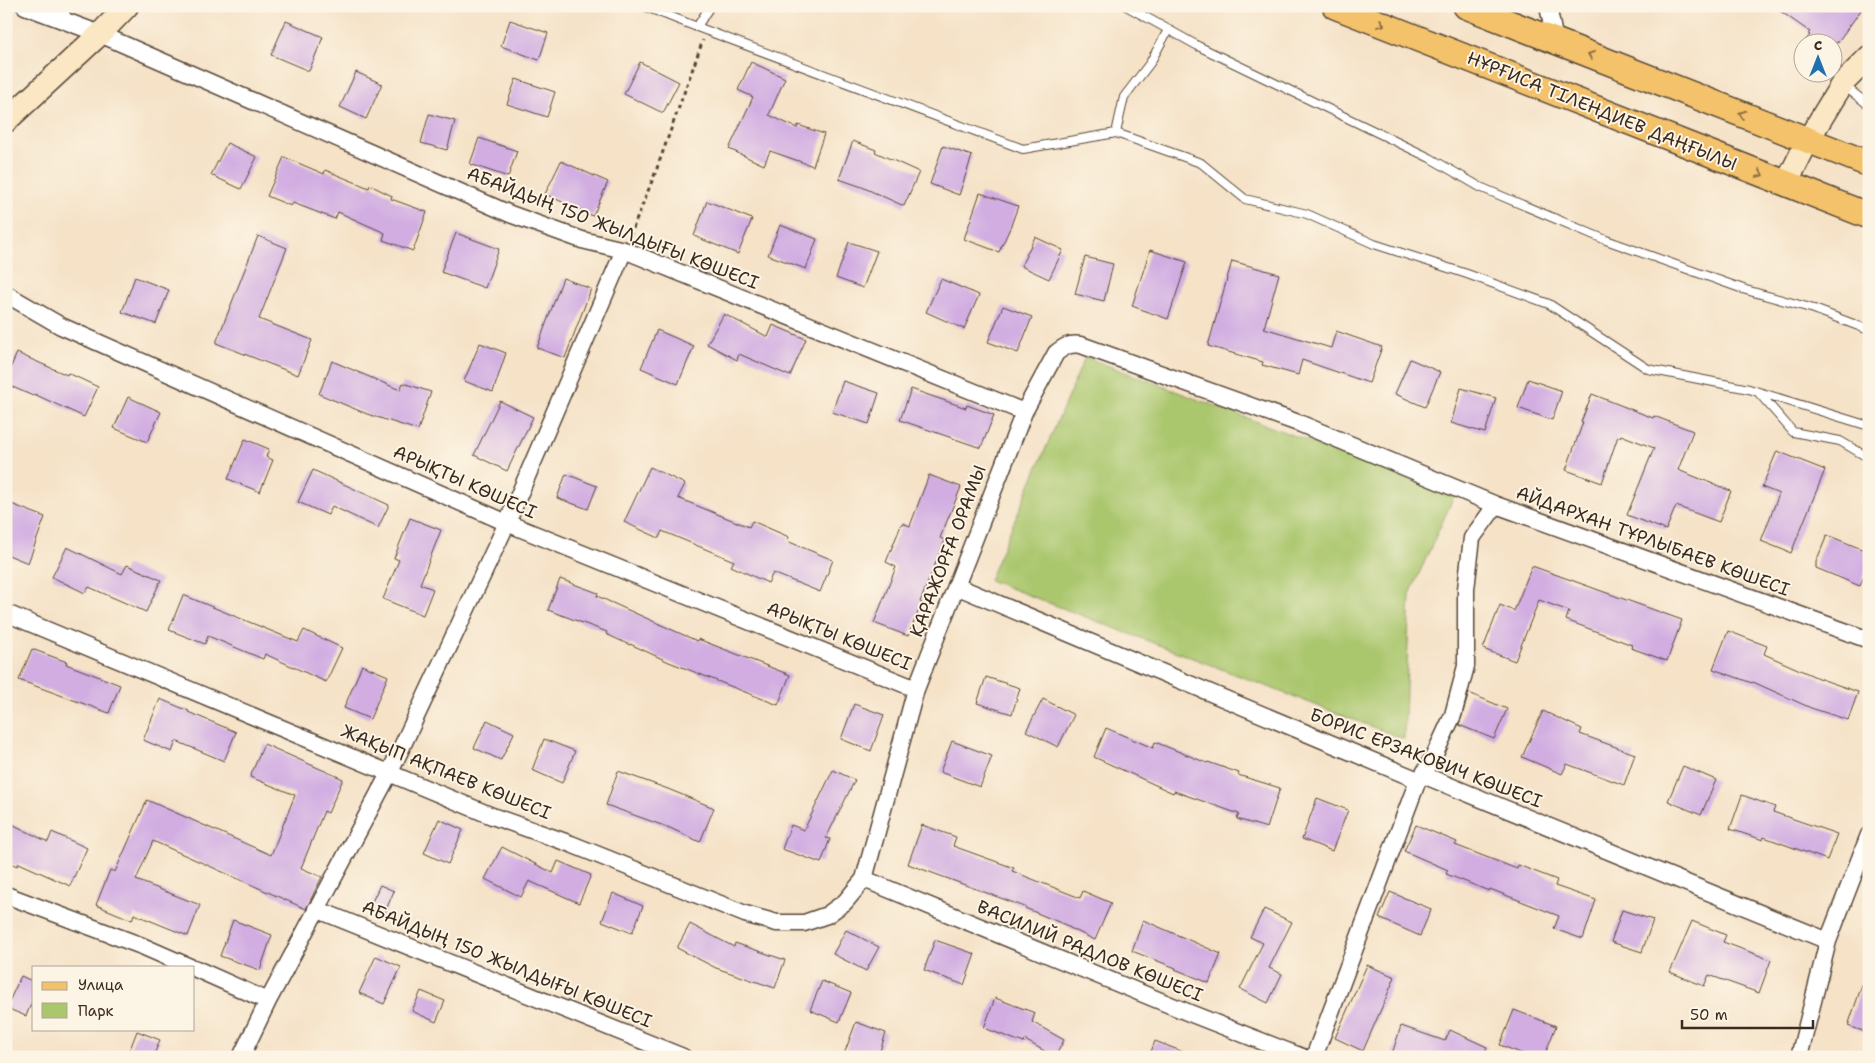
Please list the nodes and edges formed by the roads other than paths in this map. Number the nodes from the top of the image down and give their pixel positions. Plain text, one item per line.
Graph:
1 (25, 6) edge
2 (126, 6) edge
3 (644, 6) edge
4 (710, 6) edge
5 (1126, 6) edge
6 (1336, 6) edge
7 (1466, 6) edge
8 (1548, 6) edge
9 (66, 14) edge
10 (697, 27) junction
11 (1168, 30) junction
12 (100, 34) junction
13 (1555, 41) junction
14 (1869, 56) edge
15 (1842, 84) junction
16 (1869, 105) edge
17 (6, 121) edge
18 (1116, 132) junction
19 (1808, 140) junction
20 (1869, 164) edge
21 (1786, 184) junction
22 (1869, 216) edge
23 (624, 250) junction
24 (6, 294) edge
25 (1869, 330) edge
26 (1758, 392) junction
27 (1024, 412) junction
28 (1869, 426) edge
29 (1869, 458) edge
30 (1496, 505) junction
31 (507, 523) junction
32 (956, 586) junction
33 (6, 613) edge
34 (1869, 640) edge
35 (916, 689) junction
36 (390, 772) junction
37 (1420, 778) junction
38 (1869, 835) edge
39 (864, 879) junction
40 (6, 895) edge
41 (316, 909) junction
42 (1828, 941) junction
43 (188, 966) edge
44 (195, 968) edge
45 (268, 1000) junction
46 (241, 1057) edge
47 (683, 1057) edge
48 (1302, 1057) edge
49 (1314, 1057) edge
50 (1800, 1057) edge

1 - 9 street, АБАЙДЫҢ 150 ЖЫЛДЫҒЫ КӨШЕСІ
2 - 12 street
3 - 10 lane
4 - 10 lane
5 - 11 lane
6 -> 21 main road, НҰРҒИСА ТІЛЕНДИЕВ ДАҢҒЫЛЫ
7 - 13 main road
8 - 13 street
9 - 12 street, АБАЙДЫҢ 150 ЖЫЛДЫҒЫ КӨШЕСІ
10 - 18 lane
11 - 18 lane
11 - 25 lane
12 - 17 street
12 - 23 street, АБАЙДЫҢ 150 ЖЫЛДЫҒЫ КӨШЕСІ
19 -> 13 main road
14 - 15 street
15 - 16 lane
15 - 19 street
18 - 26 lane
19 - 20 main road
19 - 21 street
21 - 22 main road, НҰРҒИСА ТІЛЕНДИЕВ ДАҢҒЫЛЫ
23 - 27 street, АБАЙДЫҢ 150 ЖЫЛДЫҒЫ КӨШЕСІ
23 - 31 street
24 - 31 street, АРЫҚТЫ КӨШЕСІ
26 - 28 lane
26 - 29 lane
27 - 30 street, ҚАРАЖОРҒА ОРАМЫ
27 - 32 street, ҚАРАЖОРҒА ОРАМЫ
30 - 34 street, АЙДАРХАН ТҰРЛЫБАЕВ КӨШЕСІ
30 - 37 street, АЙДАРХАН ТҰРЛЫБАЕВ КӨШЕСІ
31 - 35 street, АРЫҚТЫ КӨШЕСІ
31 - 36 street
32 - 35 street, ҚАРАЖОРҒА ОРАМЫ
32 - 37 street, БОРИС ЕРЗАКОВИЧ КӨШЕСІ
33 - 36 street, ЖАҚЫП АҚПАЕВ КӨШЕСІ
35 - 39 street, ҚАРАЖОРҒА ОРАМЫ
36 - 39 street, ЖАҚЫП АҚПАЕВ КӨШЕСІ
36 - 41 street
37 - 42 street, БОРИС ЕРЗАКОВИЧ КӨШЕСІ
37 - 49 street, АЙДАРХАН ТҰРЛЫБАЕВ КӨШЕСІ
38 - 42 street
39 - 48 street, ВАСИЛИЙ РАДЛОВ КӨШЕСІ
40 - 43 street
41 - 45 street
41 - 47 street, АБАЙДЫҢ 150 ЖЫЛДЫҒЫ КӨШЕСІ
42 - 50 street
44 - 45 street
45 - 46 street

